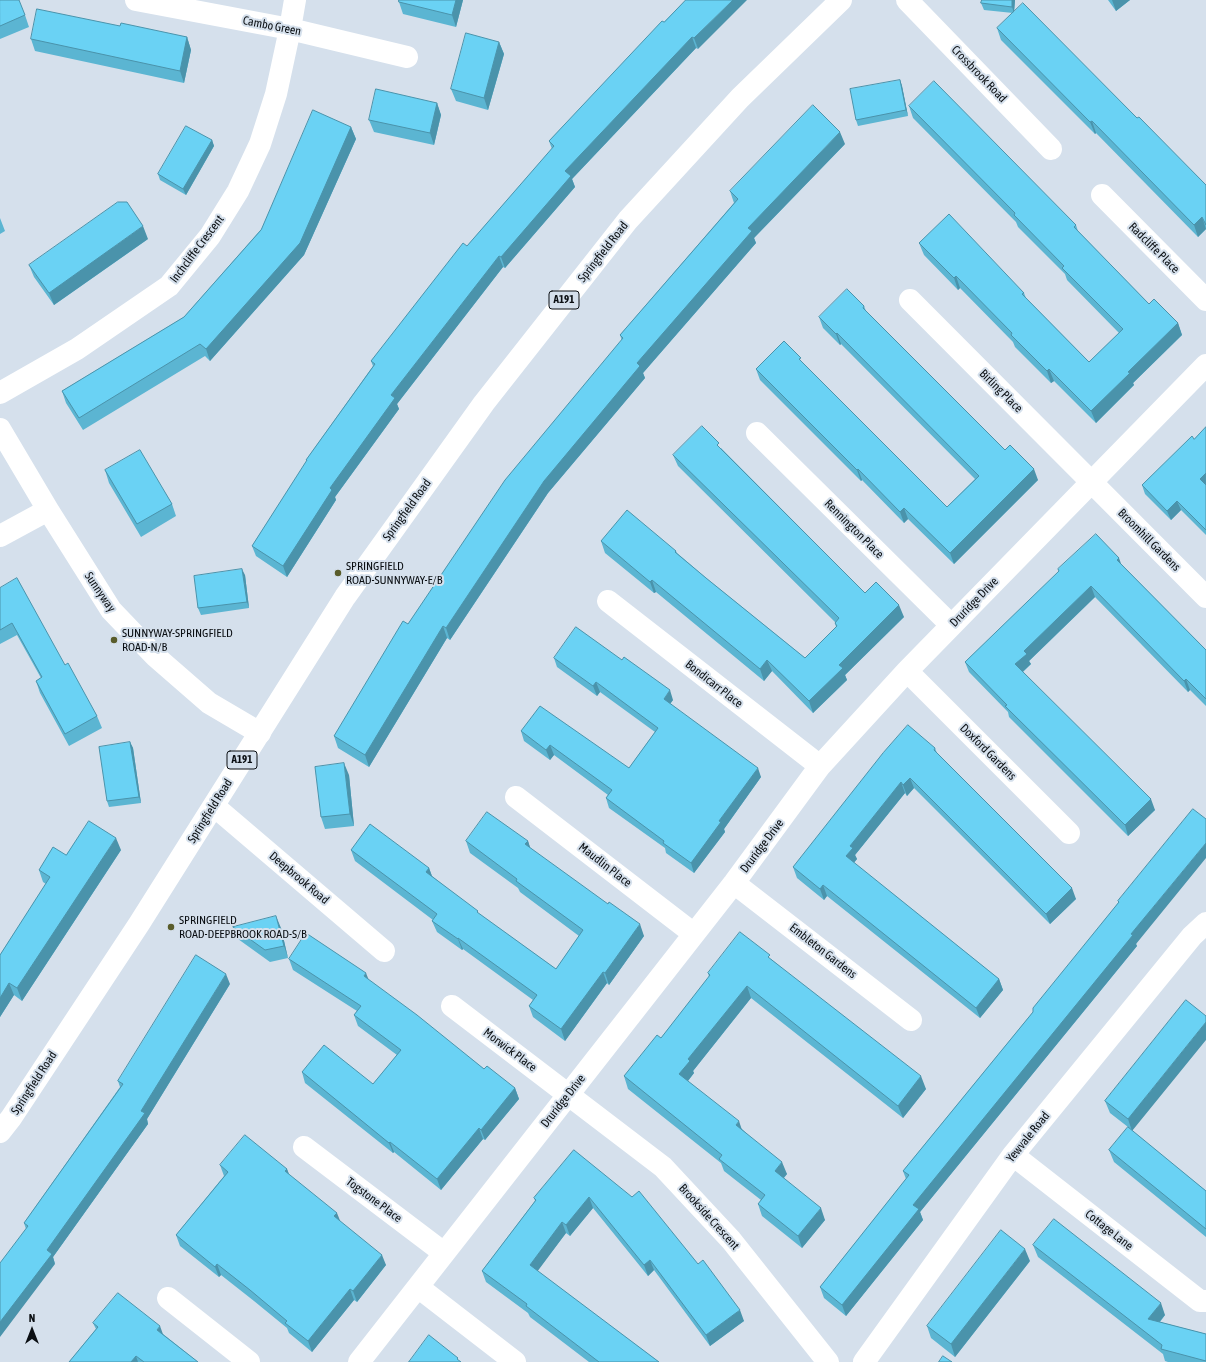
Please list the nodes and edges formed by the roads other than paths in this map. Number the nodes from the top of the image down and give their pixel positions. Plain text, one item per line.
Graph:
1 (136, 0) edge
2 (295, 0) edge
3 (841, 0) edge
4 (907, 0) edge
5 (290, 29) junction
6 (407, 57) dead end
7 (1051, 149) dead end
8 (1102, 195) dead end
9 (910, 300) dead end
10 (1206, 300) edge
11 (1206, 365) edge
12 (0, 393) edge
13 (0, 429) edge
14 (757, 433) dead end
15 (1092, 482) junction
16 (48, 510) junction
17 (0, 536) edge
18 (1206, 597) edge
19 (608, 602) dead end
20 (951, 626) junction
21 (907, 671) junction
22 (260, 733) junction
23 (820, 766) junction
24 (516, 797) dead end
25 (214, 806) junction
26 (1069, 833) dead end
27 (734, 883) junction
28 (1206, 923) edge
29 (694, 934) junction
30 (384, 951) dead end
31 (452, 1006) dead end
32 (911, 1020) dead end
33 (569, 1094) junction
34 (0, 1132) edge
35 (304, 1147) dead end
36 (1013, 1155) junction
37 (444, 1253) junction
38 (418, 1287) junction
39 (168, 1298) dead end
40 (1206, 1301) edge
41 (249, 1362) edge
42 (359, 1362) edge
43 (515, 1362) edge
44 (828, 1362) edge
45 (864, 1362) edge

1 - 5 street, Cambo Green
2 - 5 street, Inchcliffe Crescent
3 - 22 street, Springfield Road / A191
4 - 7 street, Crossbrook Road
5 - 6 street, Cambo Green
5 - 12 street, Inchcliffe Crescent
8 - 10 street, Radcliffe Place
9 - 15 street, Birling Place
11 - 15 street, Druridge Drive
13 - 16 street, Sunnyway
14 - 20 street, Rennington Place
15 - 18 street, Broomhill Gardens
15 - 20 street, Druridge Drive
16 - 17 street
16 - 22 street, Sunnyway
19 - 23 street, Bondicarr Place
20 - 21 street, Druridge Drive
21 - 23 street, Druridge Drive
21 - 26 street, Doxford Gardens
22 - 25 street, Springfield Road / A191
23 - 27 street, Druridge Drive
24 - 29 street, Maudlin Place
25 - 30 street, Deepbrook Road
25 - 34 street, Springfield Road / A191
27 - 29 street, Druridge Drive
27 - 32 street, Embleton Gardens
28 - 36 street, Yewvale Road
29 - 33 street, Druridge Drive
31 - 33 street, Morwick Place
33 - 37 street, Druridge Drive
33 - 44 street, Brookside Crescent
35 - 37 street, Togstone Place
36 - 40 street, Cottage Lane
36 - 45 street, Yewvale Road
37 - 38 street, Druridge Drive
38 - 42 street, Druridge Drive
38 - 43 street
39 - 41 street

